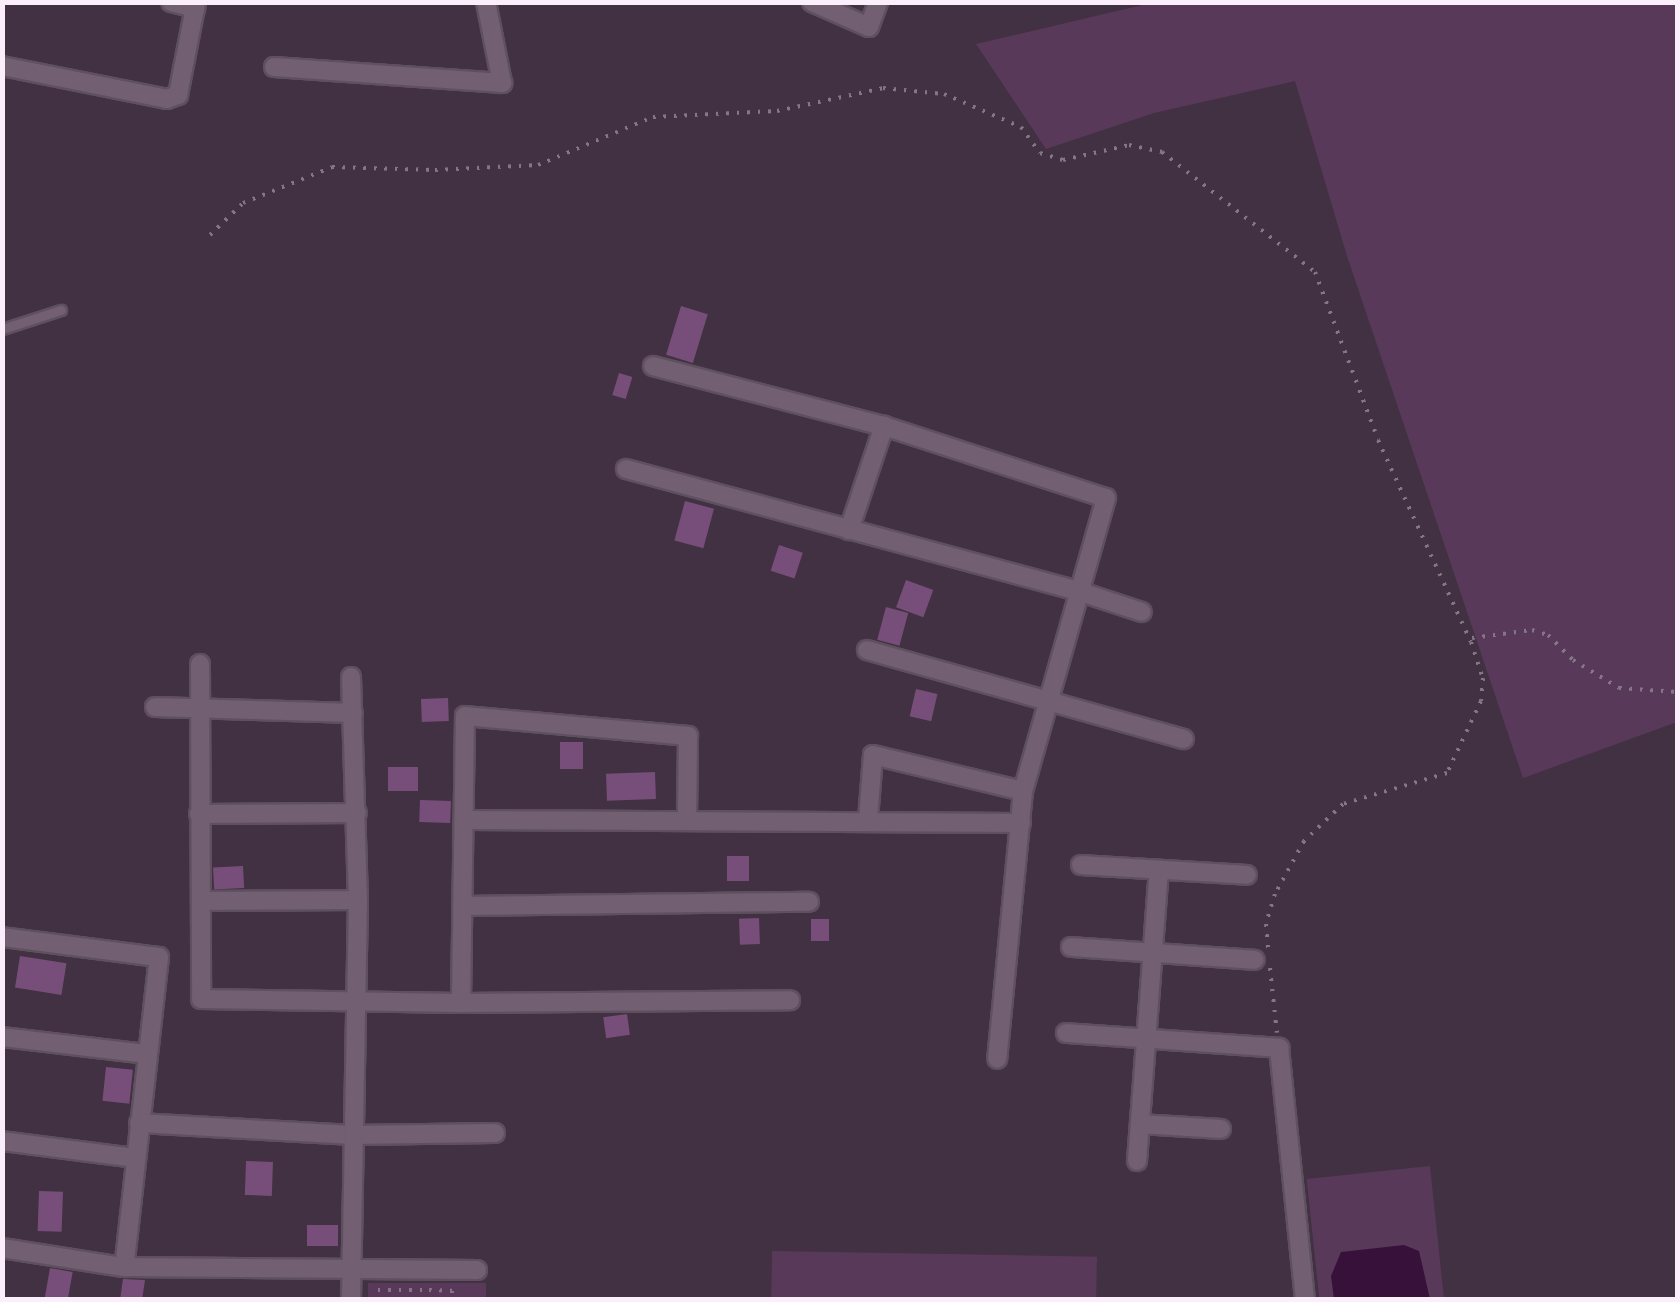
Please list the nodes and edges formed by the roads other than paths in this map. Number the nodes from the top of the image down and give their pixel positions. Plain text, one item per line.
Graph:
1 (171, 2) edge
2 (486, 2) edge
3 (812, 2) edge
4 (878, 2) edge
5 (195, 5) edge
6 (2, 66) edge
7 (274, 66) dead end
8 (61, 310) dead end
9 (2, 329) edge
10 (653, 366) dead end
11 (884, 426) junction
12 (626, 469) dead end
13 (849, 530) junction
14 (1078, 591) junction
15 (1142, 612) dead end
16 (867, 650) dead end
17 (200, 664) dead end
18 (351, 677) dead end
19 (1048, 698) junction
20 (155, 707) dead end
21 (199, 708) junction
22 (353, 713) junction
23 (1184, 739) dead end
24 (1023, 791) junction
25 (357, 813) junction
26 (198, 814) junction
27 (687, 818) junction
28 (466, 820) junction
29 (868, 820) junction
30 (1021, 823) junction
31 (1080, 865) dead end
32 (1158, 870) junction
33 (1248, 875) dead end
34 (358, 900) junction
35 (201, 901) junction
36 (810, 902) dead end
37 (462, 906) junction
38 (2, 937) edge
39 (1071, 946) dead end
40 (1152, 953) junction
41 (1255, 960) dead end
42 (790, 1000) dead end
43 (356, 1002) junction
44 (461, 1003) junction
45 (1066, 1033) dead end
46 (2, 1037) edge
47 (1146, 1038) junction
48 (146, 1054) junction
49 (997, 1059) dead end
50 (139, 1123) junction
51 (1140, 1124) junction
52 (1221, 1129) dead end
53 (496, 1133) dead end
54 (353, 1135) junction
55 (2, 1142) edge
56 (135, 1158) junction
57 (1137, 1162) dead end
58 (2, 1248) edge
59 (124, 1266) junction
60 (477, 1270) dead end
61 (350, 1272) junction
62 (351, 1300) edge
63 (1305, 1300) edge

1 - 5 street
2 - 7 street
3 - 4 street
5 - 6 street
8 - 9 lane
10 - 11 street
11 - 13 street
11 - 14 street
12 - 13 street
13 - 14 street
14 - 15 street
14 - 19 street
16 - 19 street
17 - 21 street
18 - 22 street
19 - 23 street
19 - 24 street
20 - 21 street
21 - 22 street
21 - 26 street
22 - 25 street
24 - 29 street
24 - 30 street
25 - 26 street
25 - 34 street
26 - 35 street
27 - 28 street
27 - 28 street
27 - 29 street
28 - 37 street
29 - 30 street
30 - 49 street
31 - 32 street
32 - 33 street
32 - 40 street
34 - 35 street
34 - 43 street
35 - 43 street
36 - 37 street
37 - 44 street
38 - 48 street
39 - 40 street
40 - 41 street
40 - 47 street
42 - 44 street
43 - 44 street
43 - 54 street
45 - 47 street
46 - 48 street
47 - 51 street
47 - 63 street
48 - 50 street
50 - 54 street
50 - 56 street
51 - 52 street
51 - 57 street
53 - 54 street
54 - 61 street
55 - 56 street
56 - 59 street
58 - 59 street
59 - 61 street
60 - 61 street
61 - 62 street

